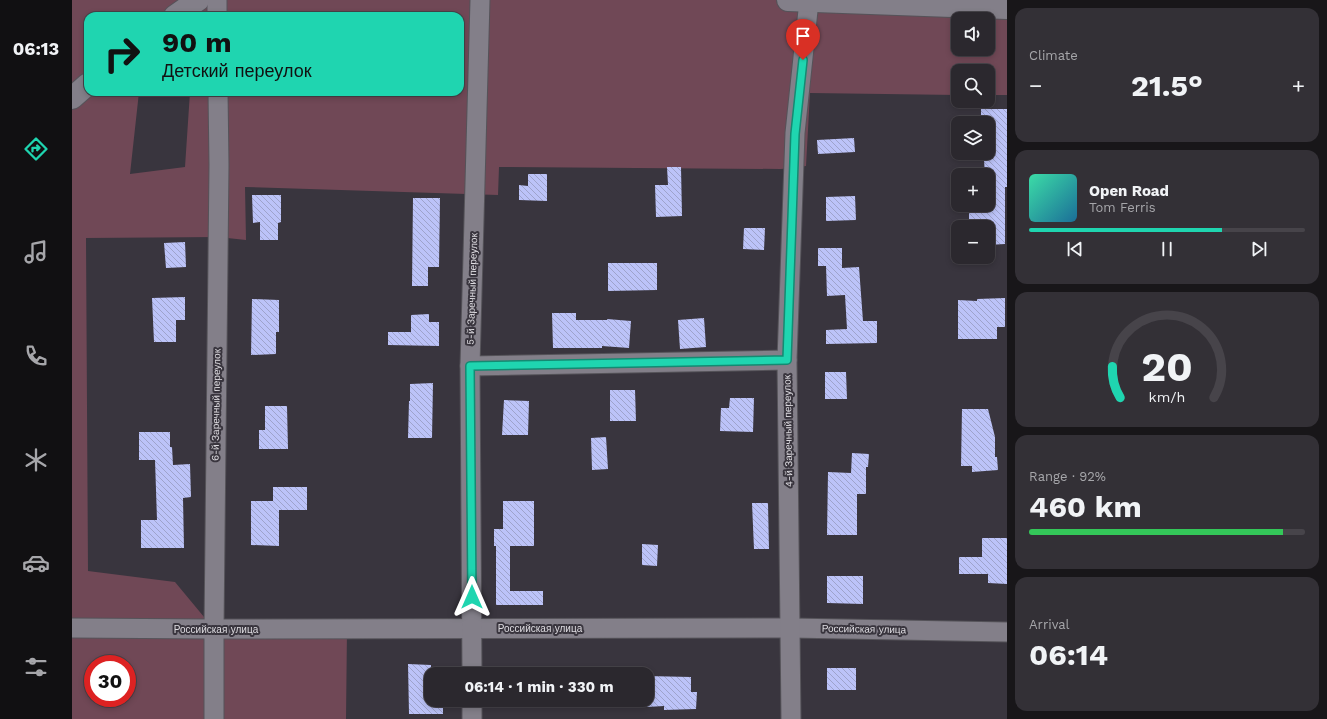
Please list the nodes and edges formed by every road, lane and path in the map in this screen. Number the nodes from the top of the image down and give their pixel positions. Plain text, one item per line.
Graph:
1 (198, 0) edge
2 (217, 0) edge
3 (480, 0) edge
4 (788, 0) edge
5 (809, 1) edge
6 (1007, 8) edge
7 (181, 12) edge
8 (217, 12) edge
9 (84, 88) edge
10 (218, 96) edge
11 (72, 98) edge
12 (787, 360) junction
13 (470, 366) junction
14 (72, 628) edge
15 (472, 628) junction
16 (791, 628) junction
17 (214, 629) junction
18 (1007, 632) edge
19 (472, 667) edge
20 (472, 707) edge
21 (214, 719) edge
22 (472, 719) edge
23 (791, 719) edge

1 - 7 street
2 - 8 street
3 - 13 street, 5-й Заречный переулок
4 - 5 street
5 - 6 street
5 - 12 street, 4-й Заречный переулок
9 - 11 street
10 - 17 street, 6-й Заречный переулок
12 - 13 street
12 - 16 street, 4-й Заречный переулок
13 - 15 street, 5-й Заречный переулок
14 - 17 street, Российская улица
15 - 16 street, Российская улица
15 - 17 street, Российская улица
15 - 19 street, 5-й Заречный переулок
16 - 18 street, Российская улица
16 - 23 street, 4-й Заречный переулок
17 - 21 street, 6-й Заречный переулок
20 - 22 street

